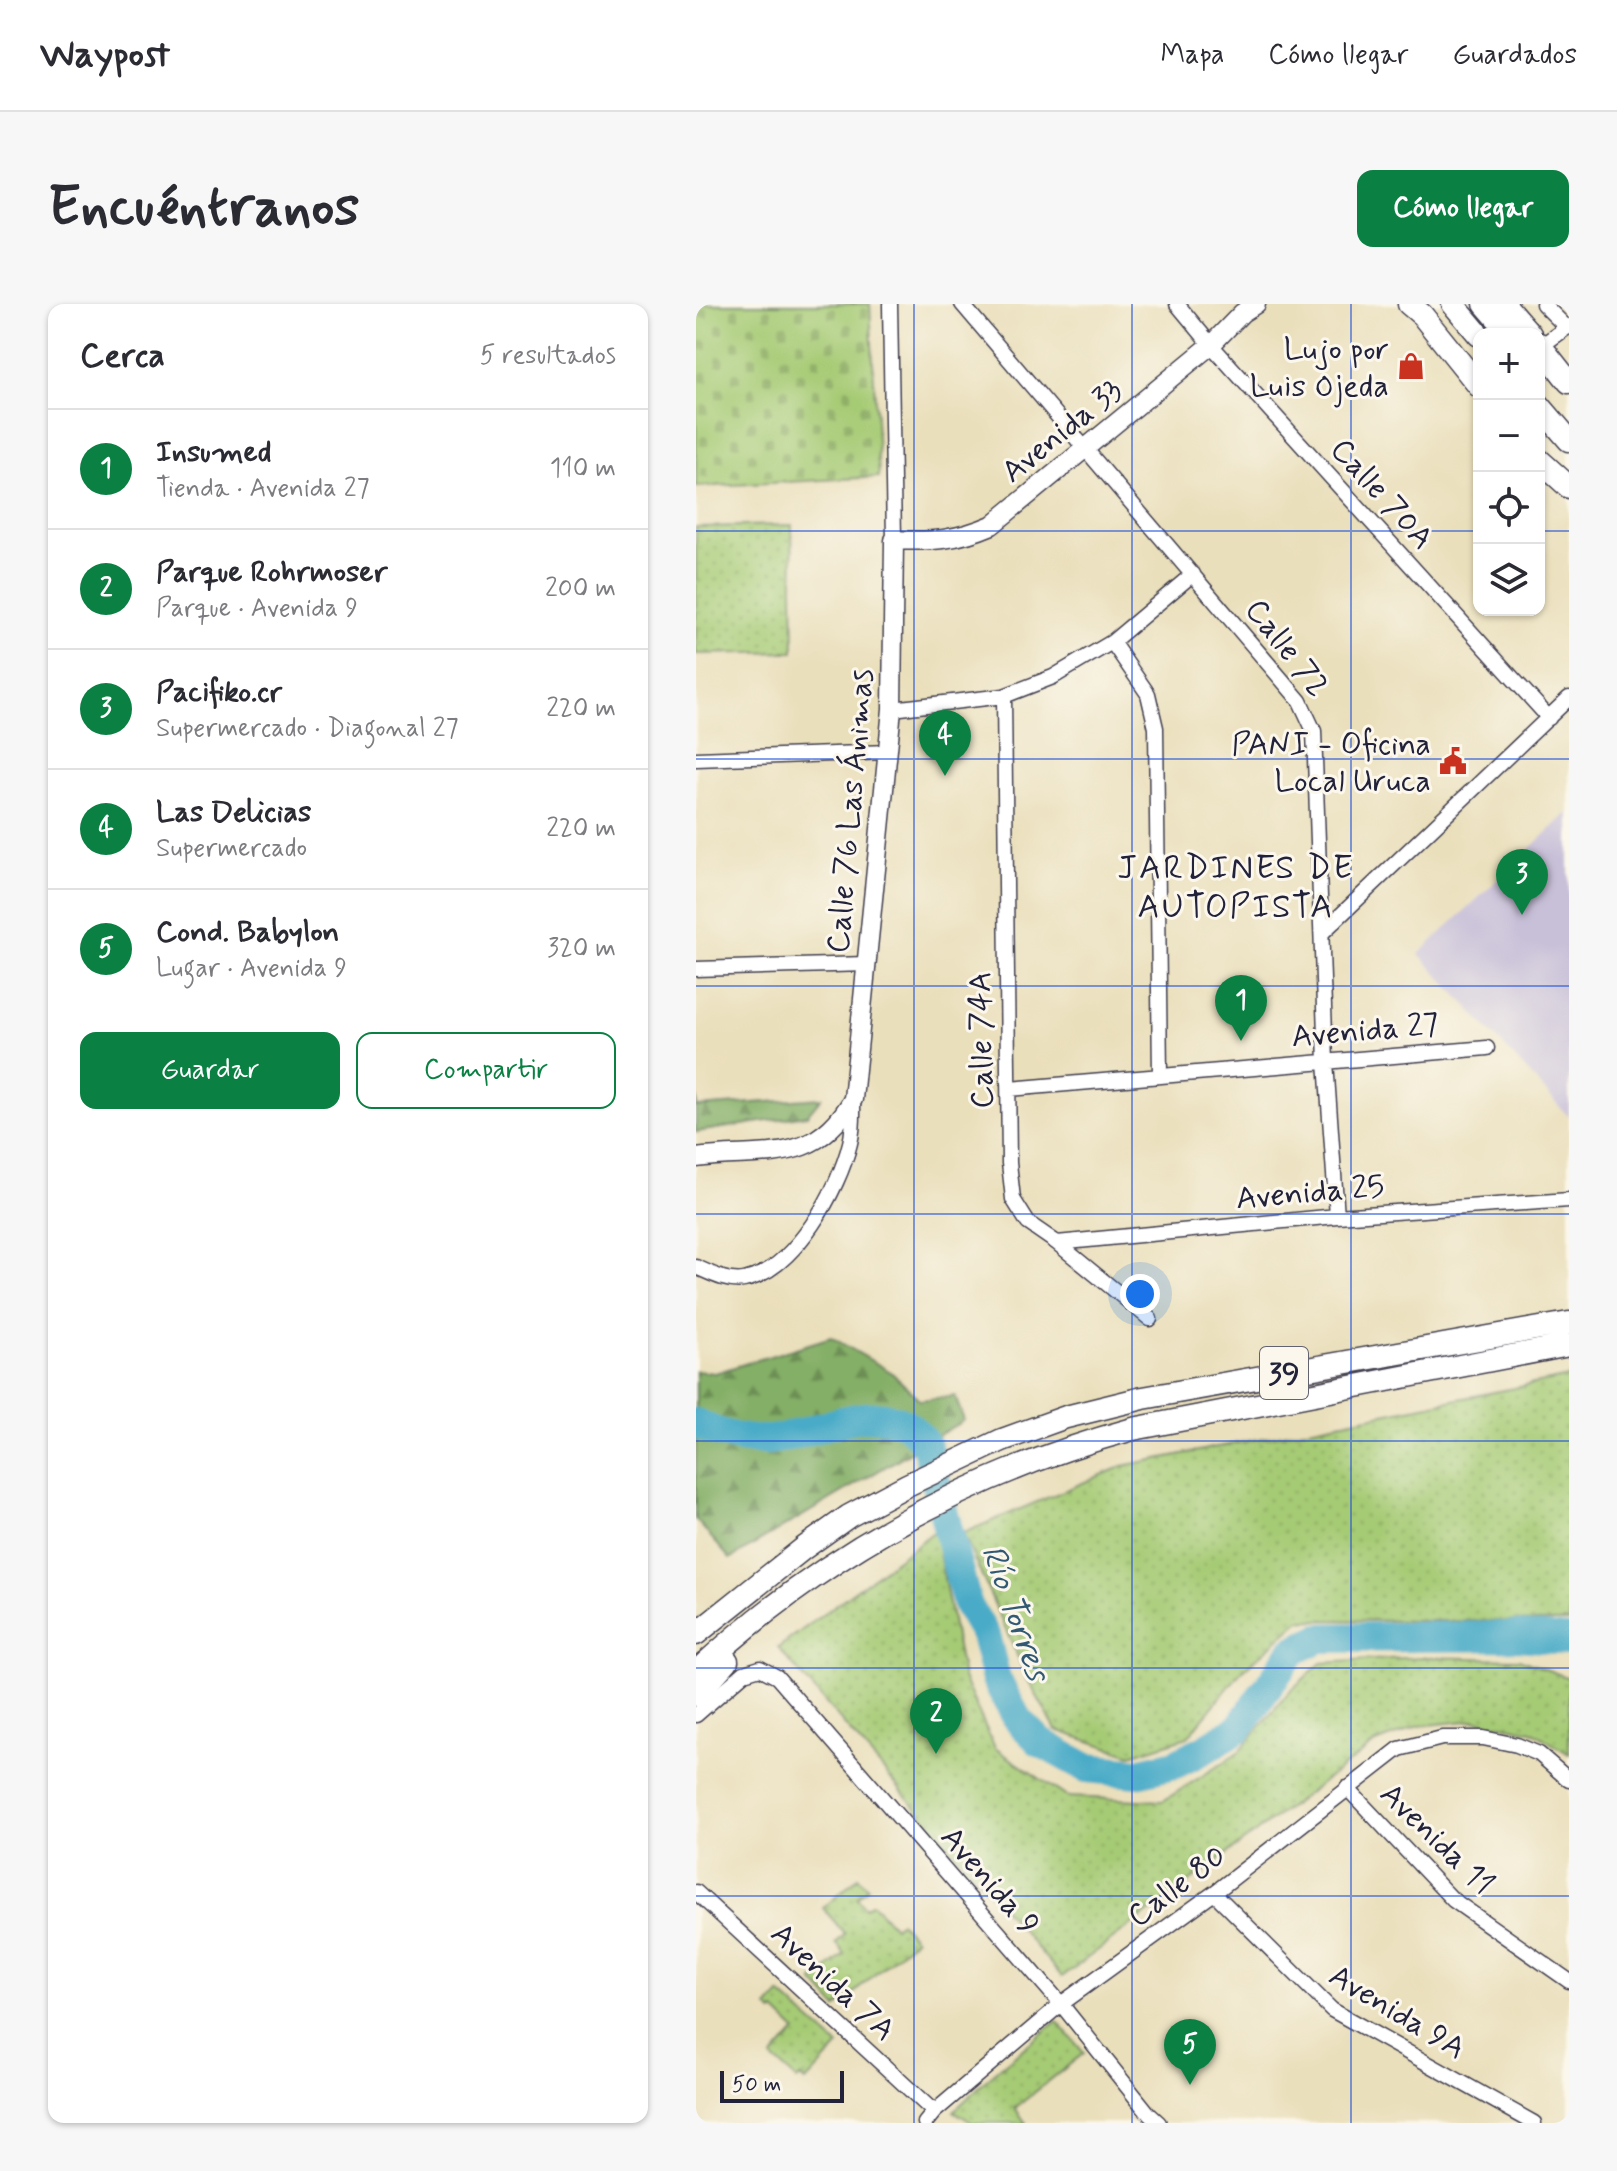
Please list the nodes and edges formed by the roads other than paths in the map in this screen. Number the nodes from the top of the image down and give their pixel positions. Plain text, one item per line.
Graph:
1 (890, 304) edge
2 (962, 304) edge
3 (1177, 304) edge
4 (1453, 304) edge
5 (1485, 304) edge
6 (1504, 304) edge
7 (1513, 304) edge
8 (1543, 304) edge
9 (1556, 304) edge
10 (1248, 307) edge
11 (1419, 308) edge
12 (1473, 328) edge
13 (1513, 328) edge
14 (1520, 328) edge
15 (1524, 328) edge
16 (1568, 329) edge
17 (1545, 337) edge
18 (1211, 345) junction
19 (1545, 357) edge
20 (1545, 365) edge
21 (1473, 378) edge
22 (1569, 382) edge
23 (1569, 402) edge
24 (1545, 412) edge
25 (1569, 440) edge
26 (1086, 448) junction
27 (1545, 466) edge
28 (1545, 469) edge
29 (1569, 487) edge
30 (1569, 502) edge
31 (894, 540) junction
32 (1193, 574) junction
33 (1112, 642) junction
34 (1004, 696) junction
35 (1569, 698) edge
36 (892, 709) junction
37 (1549, 718) junction
38 (888, 752) junction
39 (696, 759) edge
40 (1323, 932) junction
41 (867, 964) junction
42 (696, 969) edge
43 (1487, 1048) dead end
44 (1326, 1062) junction
45 (1160, 1076) junction
46 (1009, 1089) junction
47 (853, 1099) junction
48 (696, 1158) edge
49 (1569, 1200) edge
50 (1337, 1216) junction
51 (1057, 1243) junction
52 (696, 1267) edge
53 (1150, 1319) dead end
54 (1569, 1323) edge
55 (1569, 1345) edge
56 (774, 1608) junction
57 (696, 1634) edge
58 (696, 1672) edge
59 (696, 1695) edge
60 (696, 1715) edge
61 (1569, 1780) edge
62 (1347, 1788) junction
63 (696, 1892) edge
64 (1214, 1893) junction
65 (1569, 1981) edge
66 (1061, 2004) junction
67 (929, 2117) edge
68 (1159, 2123) edge
69 (1534, 2123) edge

1 - 31 street, Calle 76 Las Ánimas
2 - 26 street, Calle 72
3 - 18 street, Calle 70A
4 - 12 highway
5 - 13 highway
6 - 14 highway
7 - 15 highway
8 - 16 street
9 - 16 street
10 - 18 street, Avenida 33
11 - 21 highway
16 - 17 street
18 - 26 street, Avenida 33
18 - 37 street, Calle 70A
19 - 22 highway
20 - 23 highway
24 - 25 highway
26 - 31 street, Avenida 33
26 - 32 street, Calle 72
27 - 29 highway
28 - 30 street
31 - 36 street, Calle 76 Las Ánimas
32 - 33 street
32 - 40 street, Calle 72
33 - 34 street
33 - 45 street
34 - 36 street
34 - 46 street, Calle 74A
35 - 37 street
36 - 38 street, Calle 76 Las Ánimas
37 - 40 street
38 - 39 street
38 - 41 street, Calle 76 Las Ánimas
40 - 44 street, Calle 72
41 - 42 street
41 - 47 street, Calle 76 Las Ánimas
43 - 44 street, Avenida 27
44 - 45 street, Avenida 27
44 - 50 street, Calle 72
45 - 46 street, Avenida 27
46 - 51 street, Calle 74A
47 - 48 street
47 - 52 street, Calle 76 Las Ánimas
49 - 50 street, Avenida 25
50 - 51 street, Avenida 25
51 - 53 street, Calle 74A
54 - 57 highway, 39
55 - 56 highway, 39
56 - 58 highway, 39
56 - 59 highway
60 - 66 street, Avenida 9
61 - 62 street, Calle 80
62 - 64 street, Calle 80
62 - 65 street, Avenida 11
63 - 67 street, Avenida 7A
64 - 66 street, Calle 80
64 - 69 street, Avenida 9A
66 - 67 street, Calle 80
66 - 68 street, Avenida 9

